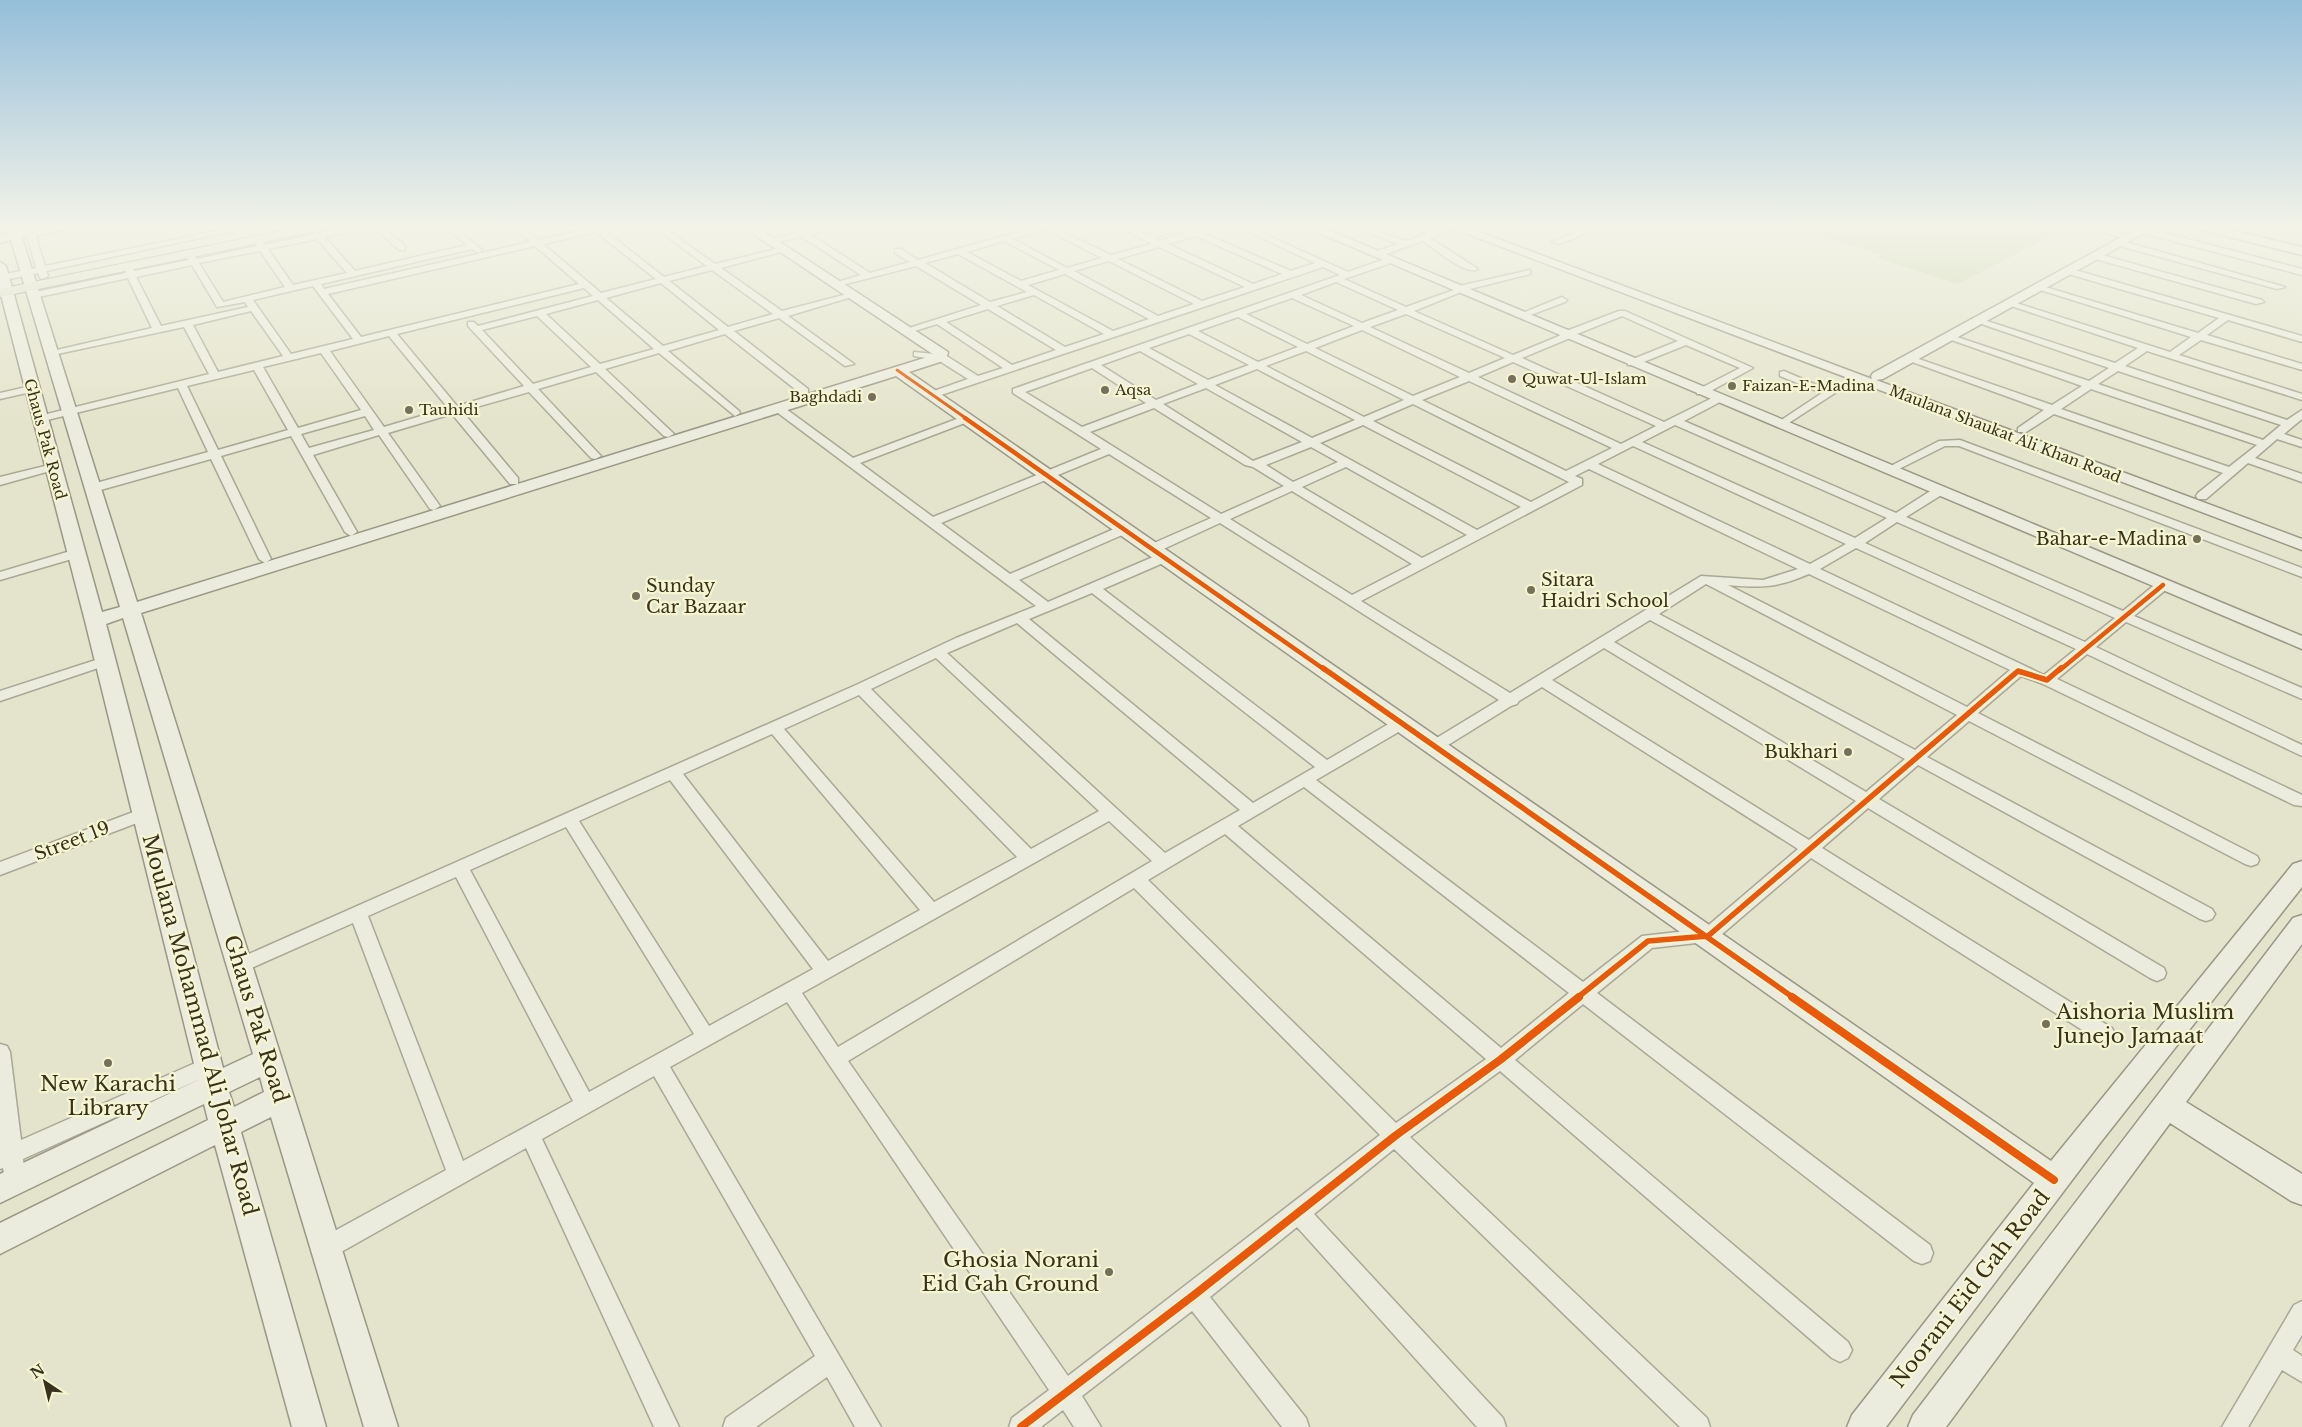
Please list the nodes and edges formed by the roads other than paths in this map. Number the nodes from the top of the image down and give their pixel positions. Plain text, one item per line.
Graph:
1 (4, 294) edge
2 (38, 294) edge
3 (141, 294) edge
4 (214, 294) edge
5 (267, 294) edge
6 (323, 294) edge
7 (549, 294) edge
8 (597, 294) edge
9 (614, 294) edge
10 (678, 294) edge
11 (750, 294) edge
12 (832, 294) edge
13 (841, 294) edge
14 (850, 294) edge
15 (967, 294) edge
16 (1030, 294) edge
17 (1038, 294) edge
18 (1108, 294) edge
19 (1180, 294) edge
20 (1232, 294) edge
21 (1292, 294) joint
22 (1367, 294) edge
23 (1450, 294) edge
24 (1467, 294) edge
25 (1632, 294) edge
26 (1658, 294) edge
27 (2029, 294) edge
28 (2058, 294) edge
29 (2164, 294) edge
30 (2194, 294) edge
31 (2270, 294) edge
32 (601, 297) junction
33 (248, 298) junction
34 (1562, 300) dead end
35 (1201, 304) junction
36 (2010, 304) junction
37 (988, 306) junction
38 (254, 308) junction
39 (1405, 311) junction
40 (2243, 312) junction
41 (540, 313) junction
42 (1237, 314) junction
43 (780, 315) junction
44 (463, 316) junction
45 (1520, 316) junction
46 (1156, 319) junction
47 (938, 321) junction
48 (1978, 321) junction
49 (187, 323) junction
50 (1362, 326) junction
51 (158, 330) junction
52 (476, 330) junction
53 (908, 330) junction
54 (1188, 330) junction
55 (726, 331) junction
56 (391, 333) junction
57 (1112, 334) junction
58 (1566, 335) junction
59 (1948, 336) junction
60 (2199, 336) junction
61 (2302, 339) edge
62 (359, 341) junction
63 (1686, 341) junction
64 (1140, 347) junction
65 (1306, 348) junction
66 (2146, 348) junction
67 (324, 350) junction
68 (662, 350) junction
69 (1063, 350) junction
70 (52, 354) junction
71 (918, 354) junction
72 (2171, 356) junction
73 (941, 357) junction
74 (289, 358) junction
75 (1513, 359) junction
76 (1909, 359) junction
77 (1632, 363) junction
78 (848, 364) dead end
79 (1092, 364) junction
80 (257, 366) junction
81 (1256, 366) junction
82 (2116, 367) junction
83 (2302, 367) edge
84 (598, 368) junction
85 (893, 368) junction
86 (1010, 368) junction
87 (1784, 374) dead end
88 (215, 376) junction
89 (1878, 376) junction
90 (1470, 378) junction
91 (975, 379) junction
92 (181, 384) junction
93 (1209, 384) junction
94 (2089, 384) junction
95 (531, 388) junction
96 (31, 389) junction
97 (804, 392) junction
98 (1701, 392) junction
99 (932, 395) junction
100 (0, 396) edge
101 (2302, 397) edge
102 (1718, 399) junction
103 (1413, 400) junction
104 (1155, 404) junction
105 (778, 408) junction
106 (2052, 409) junction
107 (455, 410) junction
108 (70, 411) junction
109 (367, 412) junction
110 (735, 413) junction
111 (2302, 414) edge
112 (39, 419) junction
113 (966, 419) junction
114 (1362, 421) junction
115 (1669, 423) junction
116 (2289, 424) junction
117 (1781, 425) junction
118 (2022, 430) junction
119 (381, 431) junction
120 (1081, 431) junction
121 (294, 432) junction
122 (668, 434) junction
123 (2276, 435) junction
124 (1311, 443) junction
125 (2265, 444) junction
126 (2302, 444) edge
127 (1627, 445) junction
128 (1110, 449) junction
129 (306, 453) junction
130 (214, 454) junction
131 (595, 456) junction
132 (2247, 459) junction
133 (851, 463) junction
134 (1345, 463) junction
135 (1589, 464) junction
136 (1256, 465) junction
137 (53, 467) junction
138 (1889, 470) junction
139 (2231, 472) junction
140 (1046, 475) junction
141 (1566, 476) junction
142 (2302, 478) edge
143 (514, 481) junction
144 (0, 482) edge
145 (1291, 486) junction
146 (93, 488) junction
147 (1939, 491) junction
148 (2202, 496) junction
149 (434, 506) junction
150 (1531, 507) junction
151 (1220, 518) junction
152 (1897, 518) junction
153 (932, 522) junction
154 (1125, 529) junction
155 (351, 532) junction
156 (2302, 533) edge
157 (1477, 535) junction
158 (1857, 543) junction
159 (2302, 546) edge
160 (77, 553) junction
161 (1159, 553) junction
162 (265, 559) junction
163 (1422, 564) junction
164 (1808, 569) junction
165 (2302, 573) edge
166 (0, 576) edge
167 (1010, 579) junction
168 (1706, 580) junction
169 (2163, 585) junction
170 (1094, 588) junction
171 (1352, 600) junction
172 (129, 606) junction
173 (1045, 606) junction
174 (1650, 614) junction
175 (2124, 616) junction
176 (94, 617) junction
177 (1018, 617) junction
178 (1605, 643) junction
179 (2302, 643) edge
180 (2086, 648) junction
181 (940, 653) junction
182 (105, 661) junction
183 (2026, 672) junction
184 (2047, 680) junction
185 (1544, 681) junction
186 (862, 688) junction
187 (2302, 694) edge
188 (0, 696) edge
189 (1512, 701) junction
190 (1970, 714) junction
191 (1402, 723) junction
192 (774, 727) junction
193 (1436, 746) junction
194 (2302, 752) edge
195 (1918, 759) junction
196 (1326, 767) junction
197 (673, 772) junction
198 (1305, 780) junction
199 (1868, 800) junction
200 (2300, 801) dead end
201 (1252, 811) junction
202 (1110, 813) junction
203 (144, 814) junction
204 (570, 819) junction
205 (1226, 825) junction
206 (1811, 849) junction
207 (1029, 858) junction
208 (2251, 860) dead end
209 (1164, 862) junction
210 (460, 868) junction
211 (0, 869) edge
212 (2302, 870) edge
213 (1136, 879) junction
214 (932, 912) junction
215 (358, 913) junction
216 (2206, 914) dead end
217 (2302, 926) edge
218 (1708, 936) junction
219 (240, 966) junction
220 (825, 971) junction
221 (2156, 973) dead end
222 (790, 991) junction
223 (1583, 993) junction
224 (2106, 1034) dead end
225 (706, 1037) junction
226 (268, 1059) junction
227 (835, 1059) junction
228 (1500, 1060) junction
229 (658, 1064) junction
230 (1, 1065) edge
231 (211, 1076) junction
232 (280, 1098) junction
233 (585, 1104) junction
234 (2167, 1105) junction
235 (225, 1126) junction
236 (530, 1135) junction
237 (1395, 1136) junction
238 (7, 1171) edge
239 (458, 1175) junction
240 (2054, 1180) junction
241 (2302, 1191) edge
242 (1298, 1212) junction
243 (0, 1239) edge
244 (326, 1248) junction
245 (1922, 1253) dead end
246 (1194, 1295) junction
247 (2302, 1313) edge
248 (1840, 1350) dead end
249 (2278, 1353) junction
250 (830, 1360) junction
251 (2302, 1370) edge
252 (1066, 1393) junction
253 (2240, 1425) edge
254 (309, 1427) edge
255 (381, 1427) edge
256 (667, 1427) edge
257 (735, 1427) edge
258 (869, 1427) edge
259 (1021, 1427) edge
260 (1089, 1427) edge
261 (1297, 1427) edge
262 (1494, 1427) edge
263 (1698, 1427) edge
264 (1864, 1427) edge
265 (1925, 1427) edge

1 - 96 main road, Ghaus Pak Road
2 - 70 main road
3 - 51 street
4 - 33 street
5 - 33 street
6 - 62 street
7 - 44 street
8 - 32 street
9 - 32 street
10 - 55 street
11 - 43 street
12 - 43 street
13 - 71 main road
14 - 53 main road
15 - 37 street
16 - 37 street
17 - 57 street
18 - 46 street
19 - 35 street
20 - 35 street
21 - 42 street
21 - 50 street
22 - 39 street
23 - 39 street
24 - 45 main road
25 - 159 main road, Maulana Shaukat Ali Khan Road
26 - 89 main road, Maulana Shaukat Ali Khan Road
27 - 36 main road
28 - 60 street
29 - 40 street
30 - 40 street
31 - 40 street
32 - 41 street
32 - 68 street
33 - 38 street
34 - 45 street
35 - 46 street
36 - 48 main road
36 - 66 street
37 - 47 street
37 - 69 street
38 - 49 street
38 - 74 street
39 - 50 street
39 - 75 street
40 - 60 street
40 - 61 street
41 - 52 street
41 - 84 street
42 - 54 street
42 - 65 street
43 - 55 street
43 - 78 street
44 - 52 street
44 - 56 street
45 - 58 main road
46 - 57 street
47 - 53 street
47 - 86 street
48 - 59 main road
48 - 82 street
49 - 51 street
49 - 88 street
50 - 65 street
50 - 90 street
51 - 70 street
52 - 95 street
53 - 73 main road
54 - 64 street
54 - 81 street
55 - 68 street
55 - 97 street
56 - 62 street
56 - 107 street
57 - 69 street
58 - 63 street
58 - 75 street
58 - 77 main road
59 - 76 main road
59 - 94 street
60 - 72 street
60 - 83 street
62 - 67 street
63 - 77 street
63 - 98 street
64 - 79 street
64 - 93 street
65 - 81 street
65 - 103 street
66 - 72 street
66 - 82 street
67 - 74 street
67 - 109 street
68 - 84 street
68 - 110 street
69 - 86 street
70 - 108 main road
71 - 73 street
71 - 85 main road
72 - 101 street
73 - 85 main road
73 - 91 street
74 - 80 street
75 - 90 street
75 - 115 street
76 - 89 main road
76 - 106 street
77 - 98 main road
79 - 104 street
79 - 120 street
80 - 88 street
80 - 121 street
81 - 93 street
81 - 114 street
82 - 94 street
82 - 116 street
84 - 95 street
84 - 122 street
85 - 97 main road
85 - 99 main road
85 - 105 main road
86 - 91 street
87 - 117 street
88 - 92 street
89 - 118 main road, Maulana Shaukat Ali Khan Road
90 - 103 street
90 - 127 street
91 - 99 street
92 - 108 street
92 - 130 street
93 - 104 street
93 - 124 street
94 - 106 street
94 - 125 street
95 - 107 street
95 - 131 street
96 - 100 street
96 - 112 main road, Ghaus Pak Road
97 - 110 main road
98 - 102 main road
99 - 113 main road
102 - 115 street
102 - 117 main road
103 - 114 street
103 - 141 street
104 - 120 street
104 - 136 street
105 - 133 street
105 - 172 main road
106 - 118 street
106 - 139 street
107 - 119 street
107 - 143 street
108 - 112 street
108 - 146 main road
109 - 119 street
109 - 121 street
110 - 122 main road
111 - 116 street
112 - 137 main road, Ghaus Pak Road
113 - 133 street
113 - 140 main road
114 - 124 street
114 - 150 street
115 - 127 street
115 - 152 street
116 - 123 street
117 - 138 main road
118 - 148 main road, Maulana Shaukat Ali Khan Road
119 - 129 street
119 - 149 street
120 - 128 street
121 - 129 street
121 - 130 street
122 - 131 main road
123 - 125 street
123 - 126 street
124 - 134 street
124 - 136 street
125 - 132 street
127 - 135 street
127 - 158 street
128 - 140 street
128 - 151 street
129 - 155 street
130 - 146 street
130 - 162 street
131 - 143 main road
132 - 139 street
132 - 142 street
133 - 153 street
134 - 145 street
134 - 157 street
135 - 141 street
135 - 164 street
136 - 145 street
137 - 144 street
137 - 160 main road, Ghaus Pak Road
138 - 147 main road
138 - 165 street
139 - 148 street
140 - 153 street
140 - 154 main road
141 - 150 street
143 - 149 main road
145 - 151 street
145 - 163 street
146 - 172 main road
147 - 152 street
147 - 169 main road
148 - 156 main road, Maulana Shaukat Ali Khan Road
149 - 155 main road
150 - 157 street
151 - 161 street
151 - 171 street
152 - 158 street
152 - 175 street
153 - 167 street
154 - 161 main road
154 - 167 street
155 - 162 main road
157 - 163 street
158 - 164 street
158 - 180 street
160 - 166 street
160 - 176 main road, Ghaus Pak Road
161 - 170 street
161 - 191 main road
162 - 172 main road
163 - 171 street
164 - 168 street
164 - 183 street
167 - 173 street
168 - 174 street
168 - 190 street
169 - 175 street
169 - 179 main road
170 - 173 street
170 - 196 street
171 - 189 street
172 - 176 main road
172 - 219 main road, Ghaus Pak Road
173 - 177 street
174 - 178 street
174 - 195 street
175 - 180 street
175 - 187 street
176 - 182 main road, Moulana Mohammad Ali Johar Road
177 - 181 street
177 - 201 street
178 - 185 street
178 - 199 street
180 - 184 street
180 - 194 street
181 - 186 street
181 - 202 street
182 - 188 street
182 - 203 main road, Moulana Mohammad Ali Johar Road
183 - 184 street
183 - 190 street
184 - 200 street
185 - 189 street
185 - 206 street
186 - 192 street
186 - 207 street
189 - 193 street
190 - 195 street
190 - 208 street
191 - 193 main road
191 - 196 street
192 - 197 street
192 - 214 street
193 - 218 main road
195 - 199 street
195 - 216 street
196 - 198 street
197 - 204 street
197 - 220 street
198 - 201 street
198 - 223 street
199 - 206 street
199 - 221 street
201 - 205 street
202 - 207 street
202 - 209 street
203 - 211 street, Street 19
203 - 231 main road, Moulana Mohammad Ali Johar Road
204 - 210 street
204 - 225 street
205 - 209 street
205 - 228 street
206 - 218 street
206 - 224 street
207 - 214 street
209 - 213 street
210 - 215 street
210 - 233 street
212 - 240 main road, Noorani Eid Gah Road
213 - 227 street
213 - 237 street
214 - 220 street
215 - 219 street
215 - 239 street
217 - 234 main road
218 - 223 street
218 - 240 main road
219 - 226 main road, Ghaus Pak Road
220 - 222 street
222 - 225 street
222 - 227 street
223 - 228 street
223 - 245 street
225 - 229 street
226 - 231 main road
226 - 232 main road, Ghaus Pak Road
227 - 252 street
228 - 237 street
228 - 248 street
229 - 233 street
229 - 250 street
230 - 238 street
231 - 235 main road, Moulana Mohammad Ali Johar Road
231 - 238 main road
232 - 235 main road
232 - 244 main road, Ghaus Pak Road
233 - 236 street
234 - 241 main road
234 - 265 main road
235 - 243 main road
235 - 254 main road, Moulana Mohammad Ali Johar Road
236 - 239 street
236 - 256 street
237 - 242 street
237 - 263 street
239 - 244 street
240 - 264 main road, Noorani Eid Gah Road
242 - 246 street
242 - 262 street
244 - 255 main road, Ghaus Pak Road
246 - 252 street
246 - 261 street
247 - 249 street
249 - 251 street
249 - 253 street
250 - 257 street
250 - 258 street
252 - 259 street
252 - 260 street

